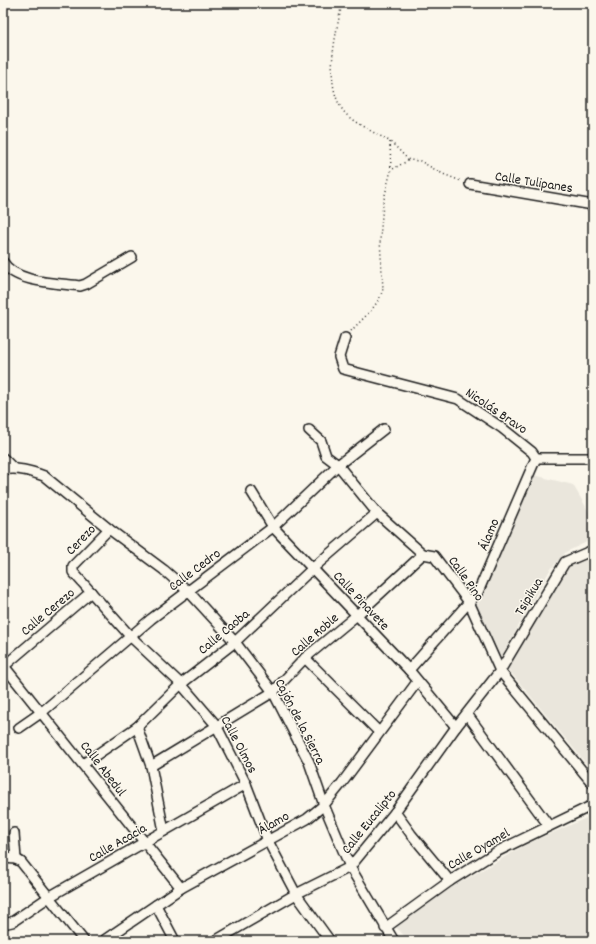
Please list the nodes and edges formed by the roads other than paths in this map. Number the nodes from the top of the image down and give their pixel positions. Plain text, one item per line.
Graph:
1 (470, 184) road end
2 (593, 203) edge
3 (132, 257) dead end
4 (3, 262) edge
5 (345, 338) road end
6 (384, 429) dead end
7 (309, 430) dead end
8 (3, 458) edge
9 (536, 458) junction
10 (593, 458) edge
11 (338, 465) junction
12 (13, 468) junction
13 (3, 470) edge
14 (251, 491) dead end
15 (377, 513) junction
16 (273, 527) junction
17 (109, 529) junction
18 (593, 550) edge
19 (423, 554) junction
20 (313, 568) junction
21 (72, 569) joint
22 (91, 592) junction
23 (189, 592) junction
24 (469, 602) junction
25 (357, 615) junction
26 (130, 636) junction
27 (235, 642) junction
28 (305, 658) junction
29 (5, 663) edge
30 (408, 670) junction
31 (500, 670) junction
32 (417, 682) junction
33 (180, 684) junction
34 (273, 692) junction
35 (42, 712) junction
36 (467, 714) junction
37 (216, 725) junction
38 (456, 726) junction
39 (137, 727) junction
40 (19, 728) dead end
41 (379, 732) junction
42 (83, 764) junction
43 (151, 766) junction
44 (246, 784) junction
45 (593, 784) edge
46 (324, 805) junction
47 (593, 805) edge
48 (395, 812) junction
49 (549, 826) junction
50 (164, 831) junction
51 (14, 833) dead end
52 (268, 841) junction
53 (145, 842) junction
54 (3, 858) edge
55 (16, 859) junction
56 (350, 867) junction
57 (450, 880) junction
58 (181, 888) junction
59 (296, 894) junction
60 (49, 897) junction
61 (156, 904) junction
62 (3, 924) edge
63 (385, 928) junction
64 (84, 941) edge
65 (103, 941) edge
66 (175, 941) edge
67 (216, 941) edge
68 (330, 941) edge
69 (394, 941) edge

1 - 2 street, Calle Tulipanes
3 - 4 street
5 - 9 street, Nicolás Bravo
6 - 11 street, Calle Cedro
7 - 11 street, Calle Pino
8 - 12 street
9 - 10 street
9 - 24 street, Álamo
11 - 15 street, Calle Pino
11 - 16 street, Calle Cedro
12 - 13 street
12 - 17 street, Cajón de la Sierra
14 - 16 street, Calle Pinavete
15 - 19 street, Calle Pino
15 - 20 street, Calle Caoba
16 - 20 street, Calle Pinavete
16 - 23 street, Calle Cedro
17 - 21 street, Cerezo
17 - 23 street, Cajón de la Sierra
18 - 31 street, Tsipikua
19 - 24 street, Calle Pino
19 - 25 street, Calle Roble
20 - 25 street, Calle Pinavete
20 - 27 street, Calle Caoba
21 - 22 street, Calle Olmos
22 - 26 street, Calle Olmos
22 - 29 street, Calle Cerezo
23 - 26 street, Calle Cedro
23 - 27 street, Cajón de la Sierra
24 - 30 street, Álamo
24 - 31 street, Calle Pino
25 - 28 street, Calle Roble
25 - 30 street, Calle Pinavete
26 - 33 street, Calle Olmos
26 - 35 street, Calle Cedro
27 - 33 street, Calle Caoba
27 - 34 street, Cajón de la Sierra
28 - 34 street, Calle Roble
28 - 41 street
29 - 35 street, Calle Abedul
30 - 32 street, Calle Pinavete
31 - 36 street, Calle Eucalipto
31 - 45 street, Calle Pino
32 - 38 street, Calle Pinavete
32 - 41 street, Álamo
33 - 37 street, Calle Olmos
33 - 39 street, Calle Caoba
34 - 37 street, Calle Roble
34 - 46 street, Cajón de la Sierra
35 - 40 street, Calle Cedro
35 - 42 street, Calle Abedul
36 - 38 street, Calle Eucalipto
36 - 49 street
37 - 43 street, Calle Roble
37 - 44 street, Calle Olmos
38 - 48 street, Calle Eucalipto
39 - 42 street, Calle Caoba
39 - 43 street
41 - 46 street, Álamo
42 - 53 street, Calle Abedul
43 - 50 street
44 - 50 street, Calle Acacia
44 - 52 street, Calle Olmos
46 - 52 street, Álamo
46 - 56 street, Cajón de la Sierra
47 - 49 street, Calle Oyamel
48 - 56 street, Calle Eucalipto
48 - 57 street
49 - 57 street, Calle Oyamel
50 - 53 street, Calle Acacia
51 - 55 street
52 - 58 street, Álamo
52 - 59 street, Calle Olmos
53 - 58 street, Calle Abedul
53 - 60 street, Calle Acacia
54 - 55 street
55 - 60 street
56 - 59 street, Calle Eucalipto
56 - 63 street, Cajón de la Sierra
57 - 63 street, Calle Oyamel
58 - 61 street, Álamo
59 - 67 street, Calle Eucalipto
59 - 68 street, Calle Olmos
60 - 62 street, Calle Acacia
60 - 64 street
61 - 65 street, Álamo
61 - 66 street
63 - 69 street, Cajón de la Sierra

